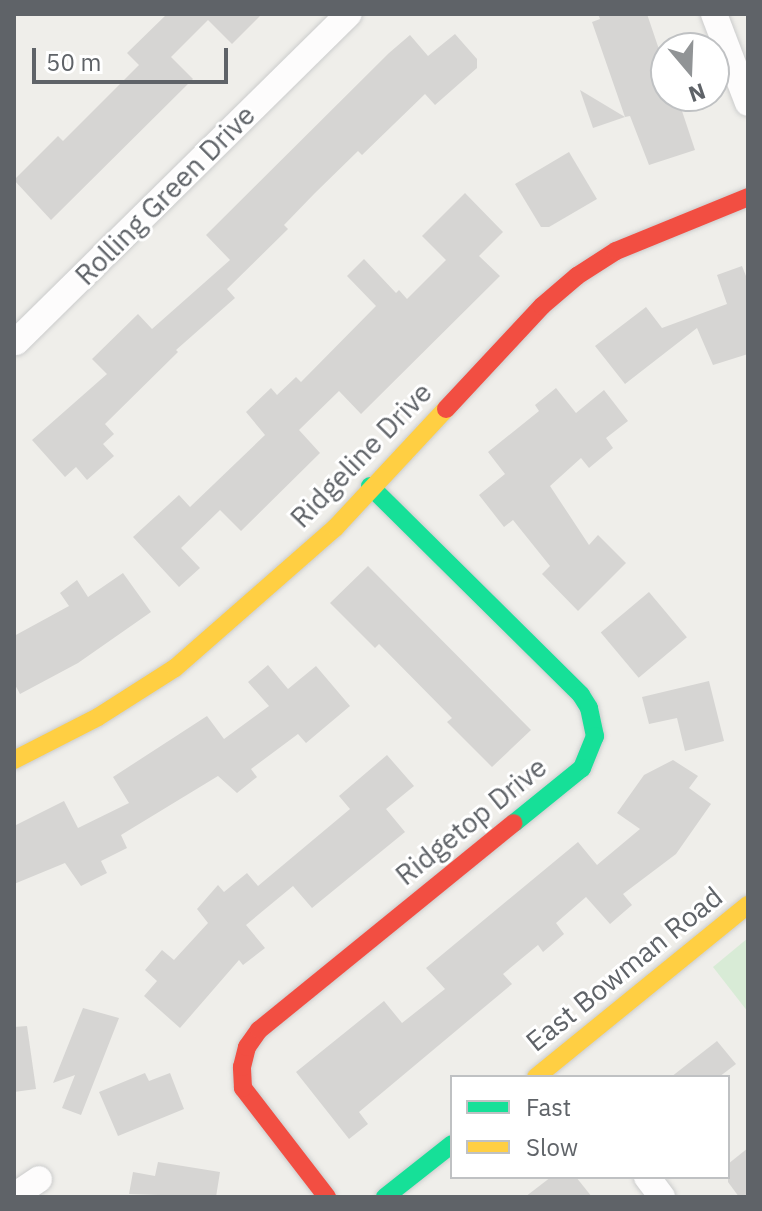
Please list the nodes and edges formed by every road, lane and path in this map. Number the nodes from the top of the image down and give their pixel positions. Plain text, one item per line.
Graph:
1 (349, 14) edge
2 (714, 14) edge
3 (748, 103) edge
4 (748, 197) edge
5 (16, 342) dead end
6 (370, 486) junction
7 (14, 760) edge
8 (748, 905) edge
9 (565, 1068) edge
10 (542, 1075) edge
11 (450, 1146) edge
12 (39, 1179) dead end
13 (648, 1179) edge
14 (14, 1196) edge
15 (327, 1197) edge
16 (385, 1197) edge
17 (662, 1197) edge

1 - 5 street, Rolling Green Drive
2 - 3 street
4 - 6 street, Ridgeline Drive
6 - 7 street, Ridgeline Drive
6 - 15 street, Ridgetop Drive
8 - 9 street, East Bowman Road
9 - 10 street, East Bowman Road
11 - 16 street
12 - 14 street
13 - 17 street

